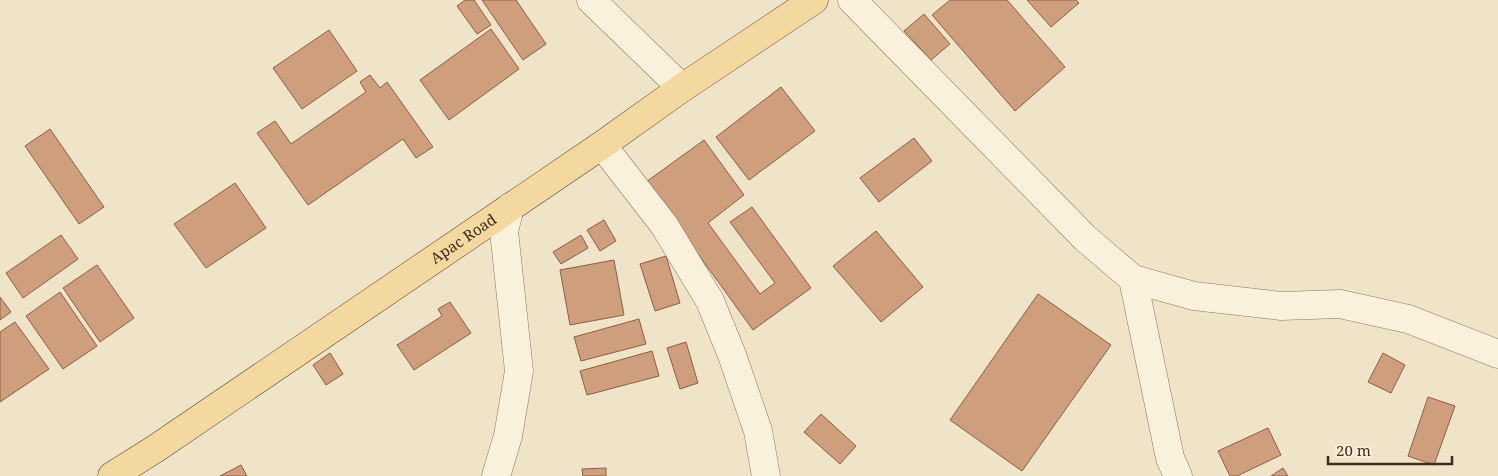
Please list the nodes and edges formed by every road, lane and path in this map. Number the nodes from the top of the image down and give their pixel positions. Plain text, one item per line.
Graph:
1 (591, 0) edge
2 (814, 0) edge
3 (852, 0) edge
4 (682, 88) junction
5 (602, 145) junction
6 (510, 207) junction
7 (1133, 279) junction
8 (1498, 354) edge
9 (112, 476) edge
10 (496, 476) edge
11 (766, 476) edge
12 (1178, 476) edge

1 - 4 street
2 - 4 main road, Apac Road
3 - 7 street
4 - 5 main road, Apac Road
5 - 6 main road, Apac Road
5 - 11 street
6 - 9 main road, Apac Road
6 - 10 street
7 - 8 street
7 - 12 street

